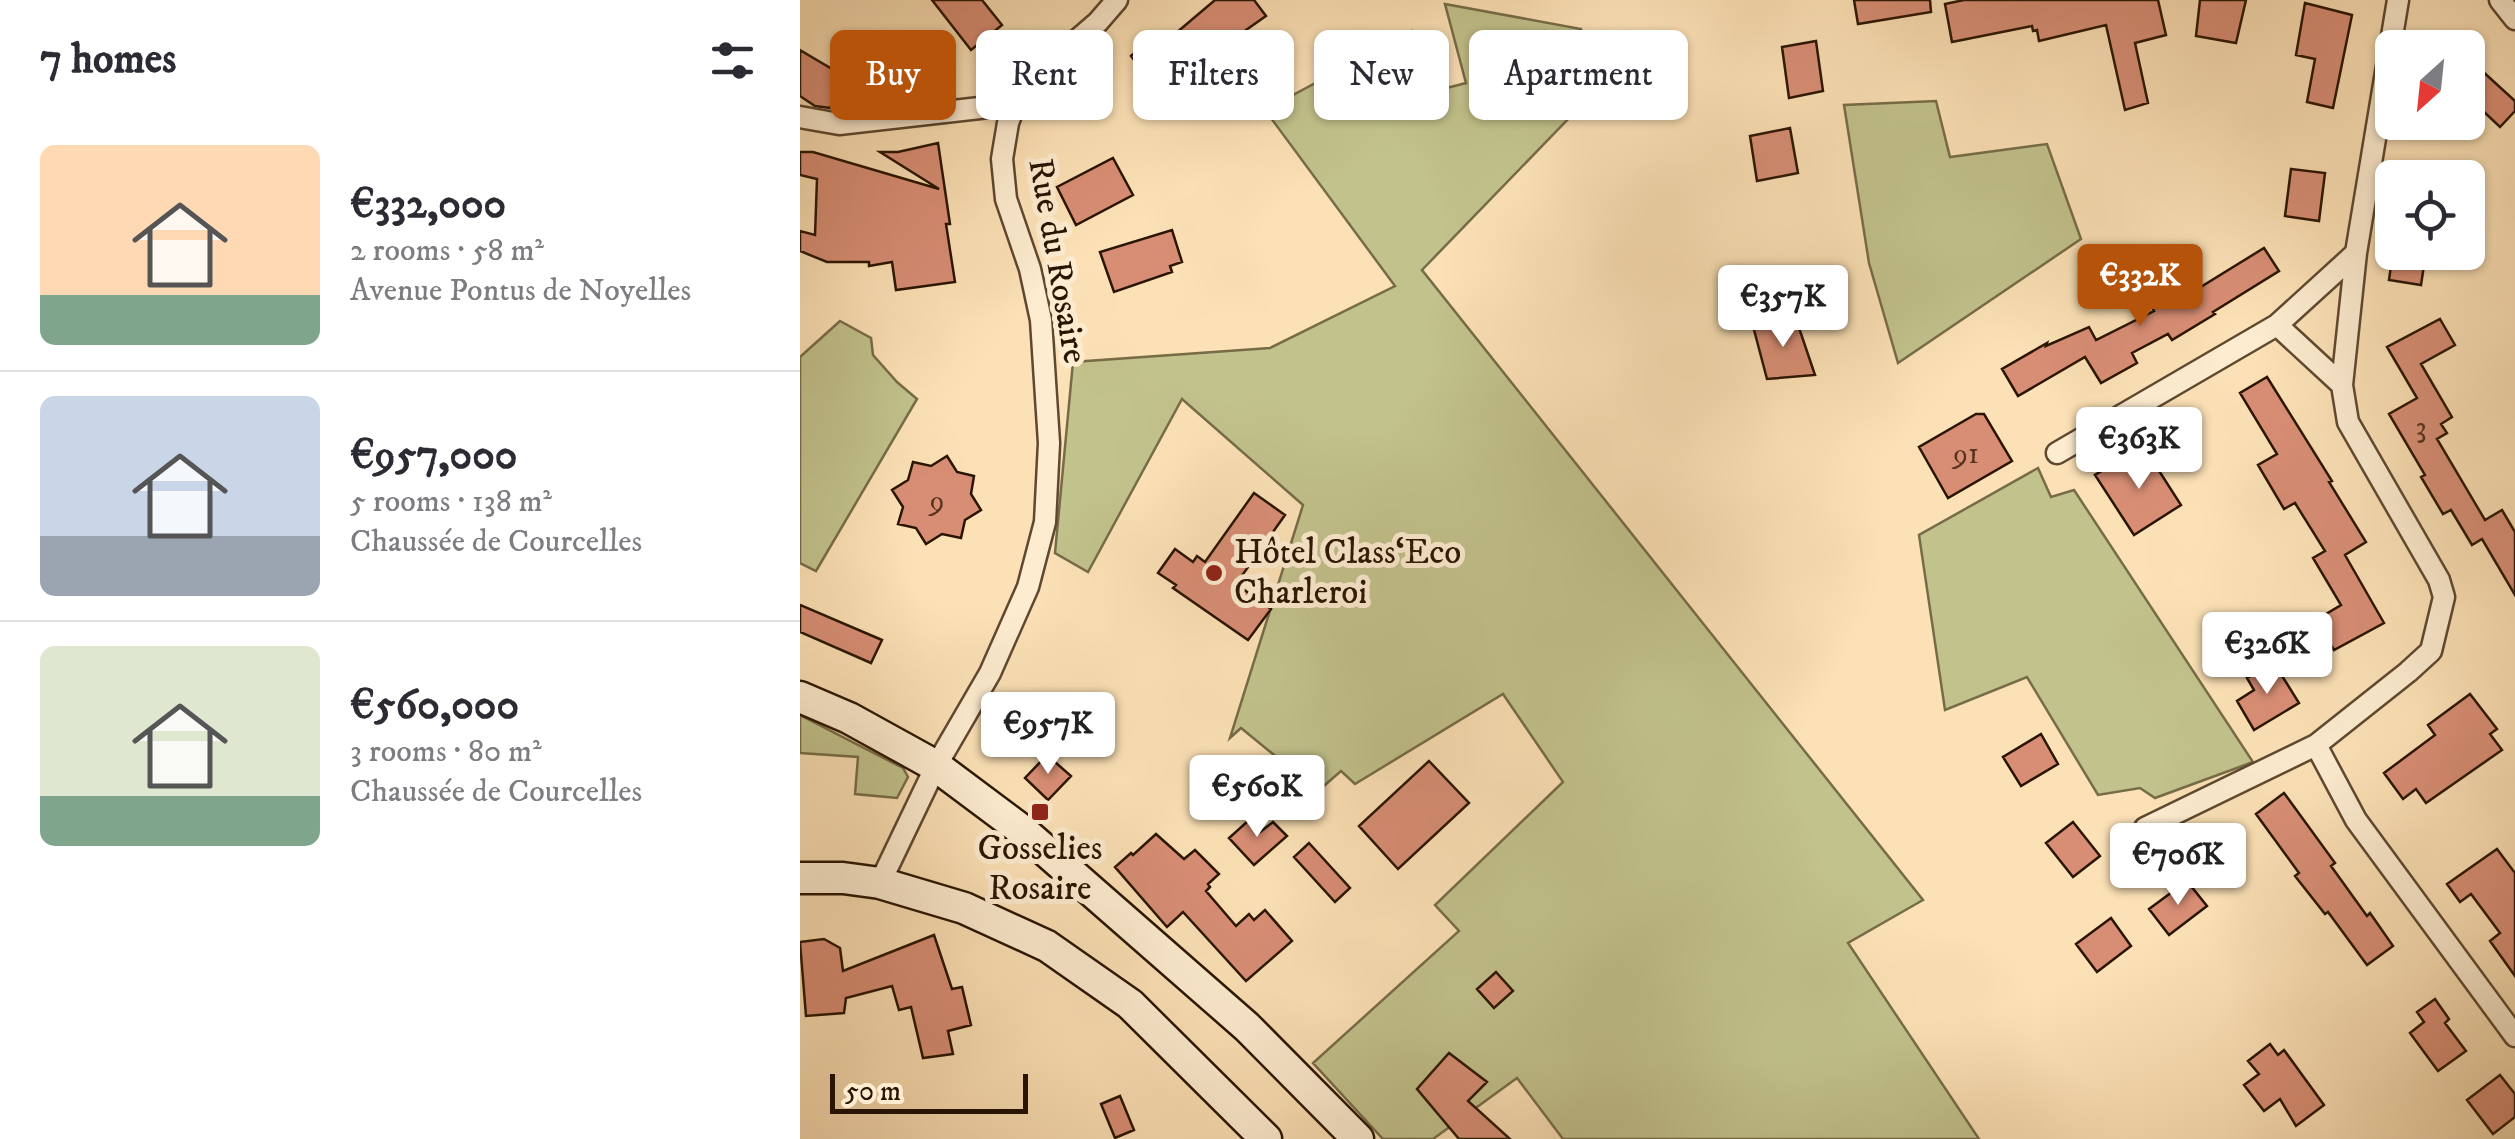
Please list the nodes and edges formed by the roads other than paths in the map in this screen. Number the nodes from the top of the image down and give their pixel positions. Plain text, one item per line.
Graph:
1 (1118, 0) edge
2 (2398, 0) edge
3 (2500, 0) edge
4 (2515, 19) edge
5 (1089, 30) edge
6 (976, 108) edge
7 (800, 117) edge
8 (1009, 120) edge
9 (2356, 254) junction
10 (2277, 325) junction
11 (2342, 385) junction
12 (2057, 453) dead end
13 (800, 697) edge
14 (2316, 746) junction
15 (936, 766) junction
16 (2145, 828) dead end
17 (800, 878) edge
18 (880, 883) junction
19 (2512, 1025) edge
20 (1266, 1139) edge
21 (1358, 1139) edge

1 - 5 street, Rue du Rosaire
2 - 9 street
3 - 4 street
6 - 7 street
8 - 15 street, Rue du Rosaire
9 - 10 street
9 - 11 street
10 - 11 street
10 - 12 street
11 - 14 street
13 - 15 main road
14 - 16 street
14 - 19 street
15 - 18 street, Rue du Rosaire
15 - 21 main road
17 - 18 main road
18 - 20 main road

